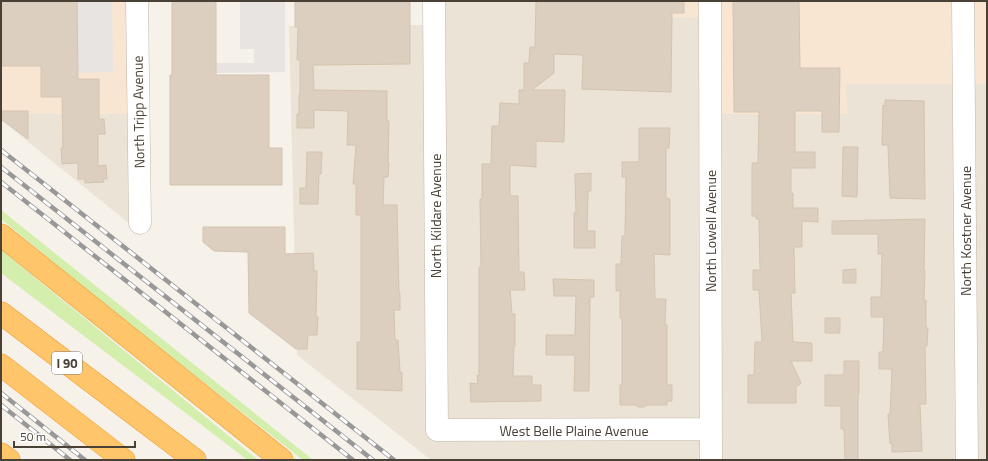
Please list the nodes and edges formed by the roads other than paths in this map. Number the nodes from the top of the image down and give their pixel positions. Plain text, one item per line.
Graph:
1 (137, 1) edge
2 (434, 1) edge
3 (710, 1) edge
4 (963, 1) edge
5 (140, 223) dead end
6 (1, 235) edge
7 (1, 313) edge
8 (1, 365) edge
9 (711, 429) junction
10 (437, 430) joint
11 (1, 454) edge
12 (8, 460) edge
13 (124, 460) edge
14 (195, 460) edge
15 (282, 460) edge
16 (711, 460) edge
17 (967, 460) edge

1 - 5 street, North Tripp Avenue
2 - 10 street, North Kildare Avenue
3 - 9 street, North Lowell Avenue
4 - 17 street, North Kostner Avenue
6 - 15 highway
7 - 14 highway, I 90
8 - 13 highway
9 - 10 street, West Belle Plaine Avenue
9 - 16 street, North Lowell Avenue
11 - 12 highway

